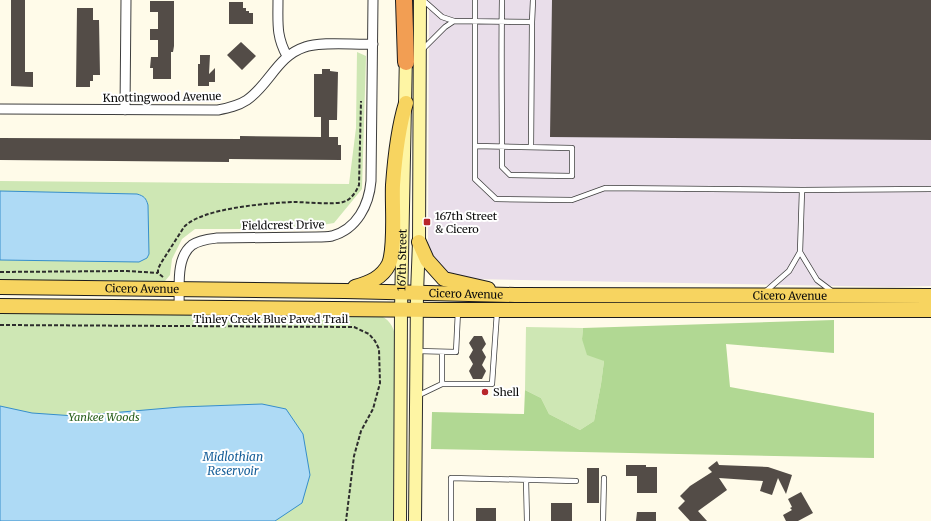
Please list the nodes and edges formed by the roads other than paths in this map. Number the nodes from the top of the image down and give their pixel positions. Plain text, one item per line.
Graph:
1 (126, 0) edge
2 (278, 0) edge
3 (374, 0) edge
4 (405, 0) edge
5 (421, 0) edge
6 (475, 0) edge
7 (502, 0) edge
8 (533, 0) edge
9 (454, 21) junction
10 (475, 21) junction
11 (502, 22) junction
12 (532, 22) junction
13 (373, 44) junction
14 (419, 52) junction
15 (287, 56) junction
16 (406, 62) joint
17 (406, 103) junction
18 (0, 109) edge
19 (125, 110) junction
20 (475, 146) junction
21 (502, 146) junction
22 (531, 147) junction
23 (931, 188) edge
24 (802, 190) junction
25 (419, 242) junction
26 (800, 252) junction
27 (0, 287) edge
28 (180, 288) junction
29 (345, 290) junction
30 (402, 292) junction
31 (417, 293) junction
32 (515, 295) junction
33 (761, 296) junction
34 (839, 296) junction
35 (931, 296) edge
36 (0, 306) edge
37 (179, 308) junction
38 (401, 310) junction
39 (417, 310) junction
40 (458, 310) junction
41 (497, 310) junction
42 (931, 310) edge
43 (416, 351) junction
44 (442, 352) junction
45 (442, 384) junction
46 (416, 396) junction
47 (604, 478) dead end
48 (526, 480) junction
49 (576, 481) dead end
50 (400, 521) edge
51 (415, 521) edge
52 (451, 521) edge
53 (526, 521) edge
54 (603, 521) edge

1 - 19 street
2 - 15 street
3 - 13 street, Fieldcrest Drive
4 - 16 highway
5 - 9 lane
5 - 14 main road, 167th Street
6 - 10 lane
7 - 11 lane
8 - 12 lane
9 - 10 lane
9 - 14 lane
10 - 11 lane
10 - 20 lane
11 - 12 lane
11 - 21 lane
12 - 22 lane
13 - 15 street, Knottingwood Avenue
13 - 28 street, Fieldcrest Drive
14 - 25 main road, 167th Street
15 - 19 street, Knottingwood Avenue
16 - 17 main road, 167th Street
17 - 29 main road
17 - 30 main road, 167th Street
18 - 19 street, Knottingwood Avenue
20 - 21 lane
20 - 24 lane
21 - 22 lane
21 - 22 lane
23 - 24 lane
24 - 26 lane
25 - 31 main road, 167th Street
25 - 32 main road
26 - 33 lane
26 - 34 lane
27 - 28 main road, Cicero Avenue
28 - 29 main road, Cicero Avenue
28 - 37 street, Fieldcrest Drive
29 - 30 main road, Cicero Avenue
30 - 31 main road, Cicero Avenue
30 - 38 main road, 167th Street
31 - 32 main road, Cicero Avenue
31 - 39 main road, 167th Street
32 - 33 main road, Cicero Avenue
33 - 34 main road, Cicero Avenue
34 - 35 main road, Cicero Avenue
36 - 37 main road, Cicero Avenue
37 - 38 main road, Cicero Avenue
38 - 39 main road, Cicero Avenue
38 - 50 main road, 167th Street
39 - 40 main road, Cicero Avenue
39 - 43 main road, 167th Street
40 - 41 main road, Cicero Avenue
40 - 44 lane
41 - 42 main road, Cicero Avenue
41 - 45 lane
43 - 44 lane
43 - 46 main road, 167th Street
44 - 45 lane
45 - 46 lane
46 - 51 main road, 167th Street
47 - 54 lane
48 - 49 lane
48 - 52 lane
48 - 53 lane

